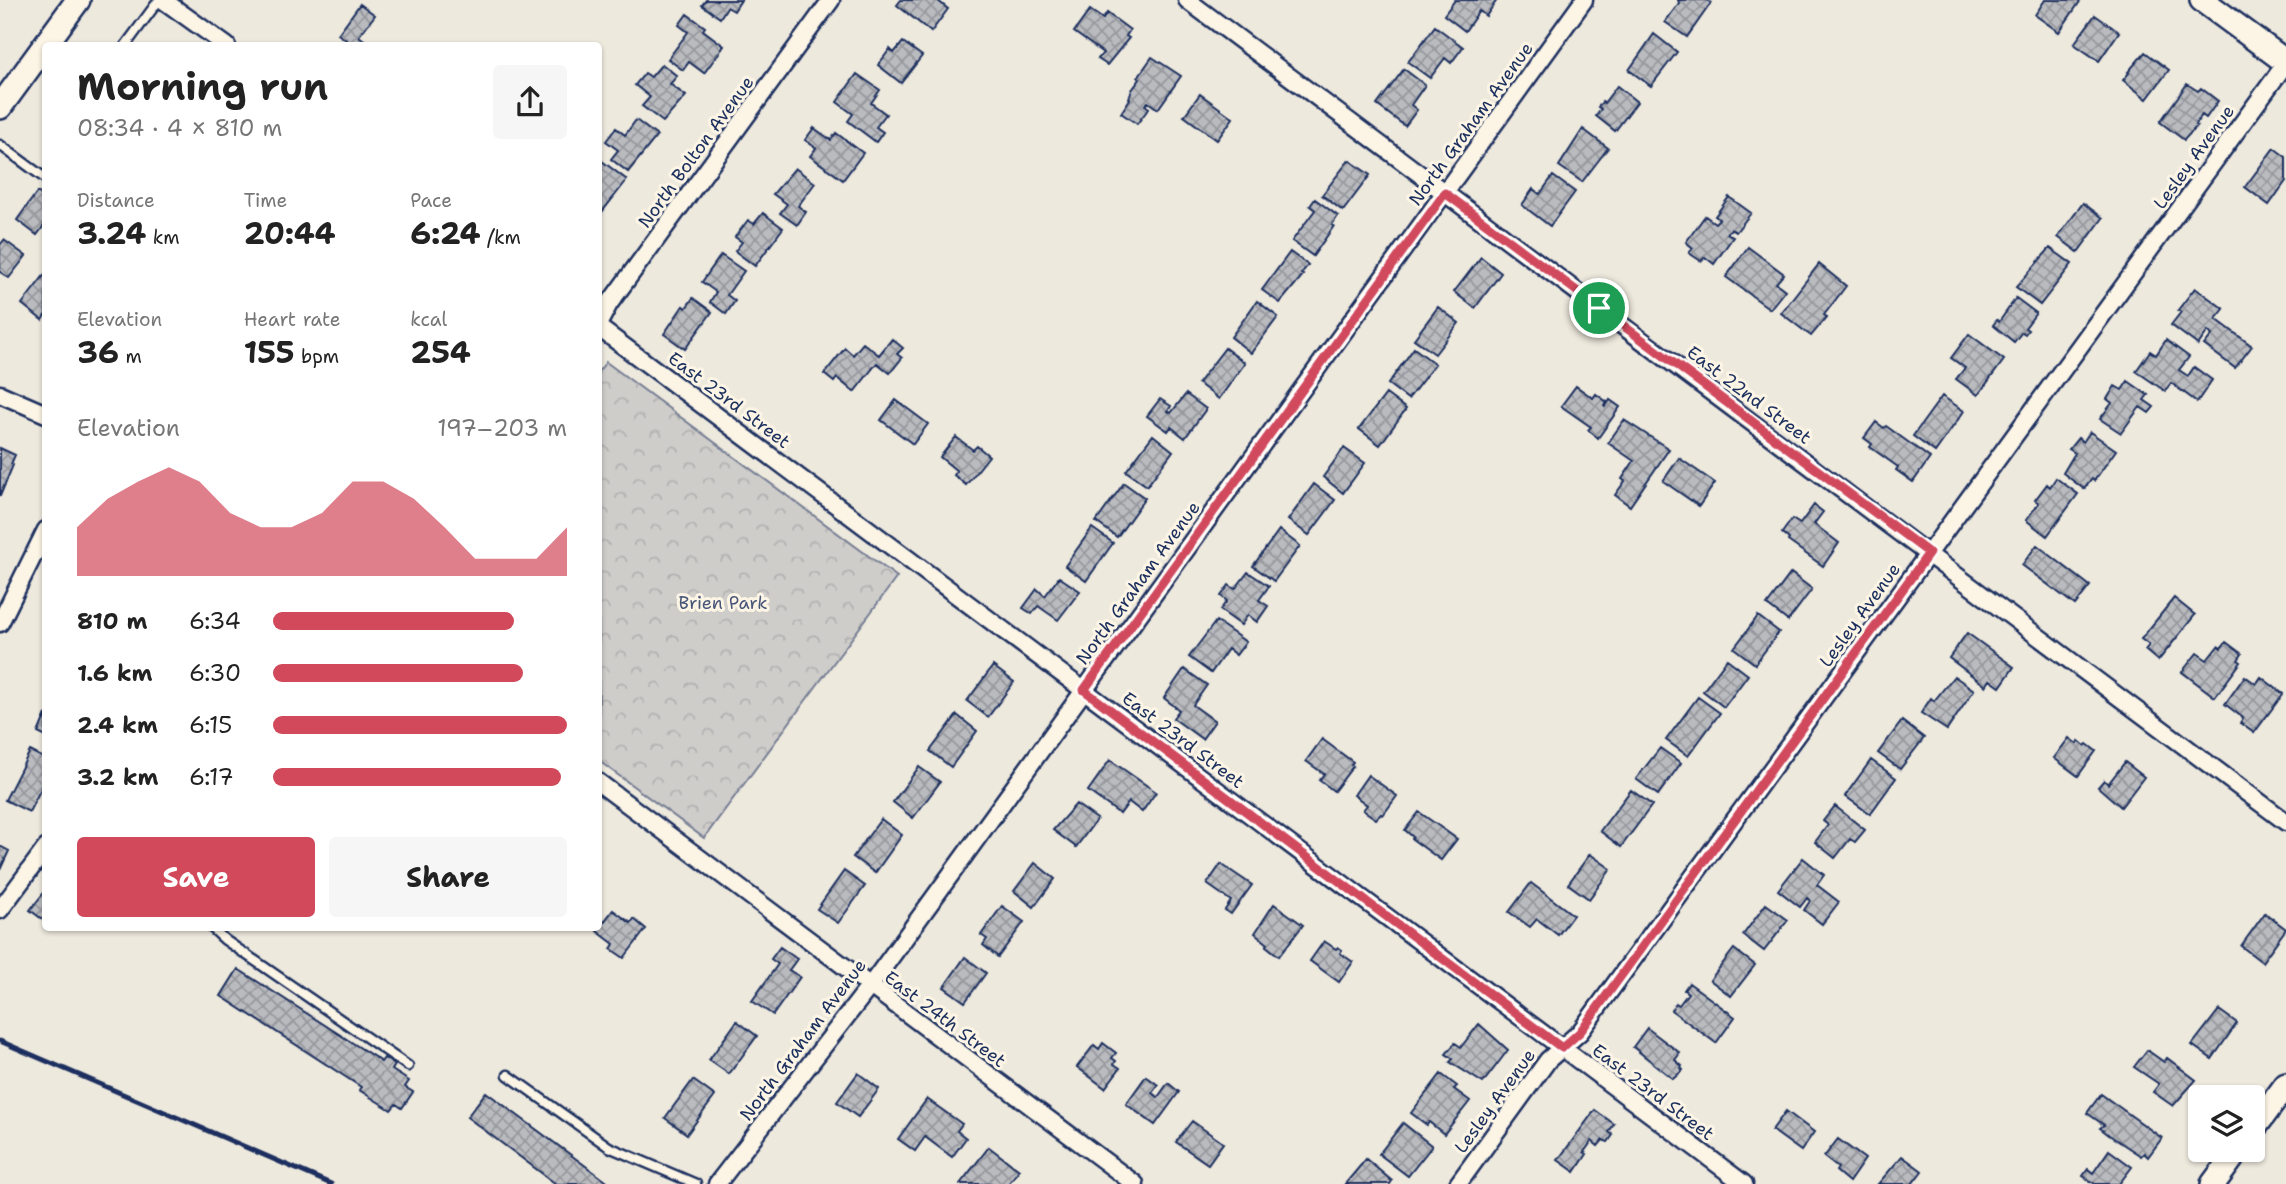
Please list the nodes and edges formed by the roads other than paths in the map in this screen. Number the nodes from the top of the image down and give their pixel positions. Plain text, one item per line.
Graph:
1 (78, 0) edge
2 (161, 0) edge
3 (831, 0) edge
4 (1187, 0) edge
5 (1584, 0) edge
6 (2202, 0) edge
7 (47, 42) edge
8 (128, 42) edge
9 (221, 42) edge
10 (42, 49) edge
11 (2286, 63) edge
12 (0, 107) edge
13 (0, 145) edge
14 (42, 176) edge
15 (1445, 193) junction
16 (602, 321) edge
17 (602, 330) edge
18 (0, 394) edge
19 (42, 412) edge
20 (42, 538) edge
21 (1929, 553) junction
22 (0, 623) edge
23 (1084, 690) junction
24 (602, 785) edge
25 (2286, 822) edge
26 (42, 853) edge
27 (0, 910) edge
28 (215, 931) edge
29 (870, 986) junction
30 (1562, 1048) junction
31 (408, 1066) dead end
32 (508, 1075) dead end
33 (2286, 1085) edge
34 (2265, 1113) edge
35 (2229, 1162) edge
36 (696, 1184) edge
37 (717, 1184) edge
38 (1135, 1184) edge
39 (1458, 1184) edge
40 (1744, 1184) edge
41 (2213, 1184) edge

1 - 7 main road
2 - 8 lane
2 - 9 street
3 - 16 street, North Bolton Avenue
4 - 15 street, East 22nd Street
5 - 15 street, North Graham Avenue
6 - 11 main road
10 - 12 main road
11 - 21 street, Lesley Avenue
13 - 14 lane
15 - 21 street, East 22nd Street
15 - 23 street, North Graham Avenue
17 - 23 street, East 23rd Street
18 - 19 street
20 - 22 street
21 - 25 street, East 22nd Street
21 - 30 street, Lesley Avenue
23 - 29 street, North Graham Avenue
23 - 30 street, East 23rd Street
24 - 29 street, East 24th Street
26 - 27 street
28 - 31 lane
29 - 37 street, North Graham Avenue
29 - 38 street, East 24th Street
30 - 39 street, Lesley Avenue
30 - 40 street, East 23rd Street
32 - 36 lane
33 - 34 main road
35 - 41 main road

